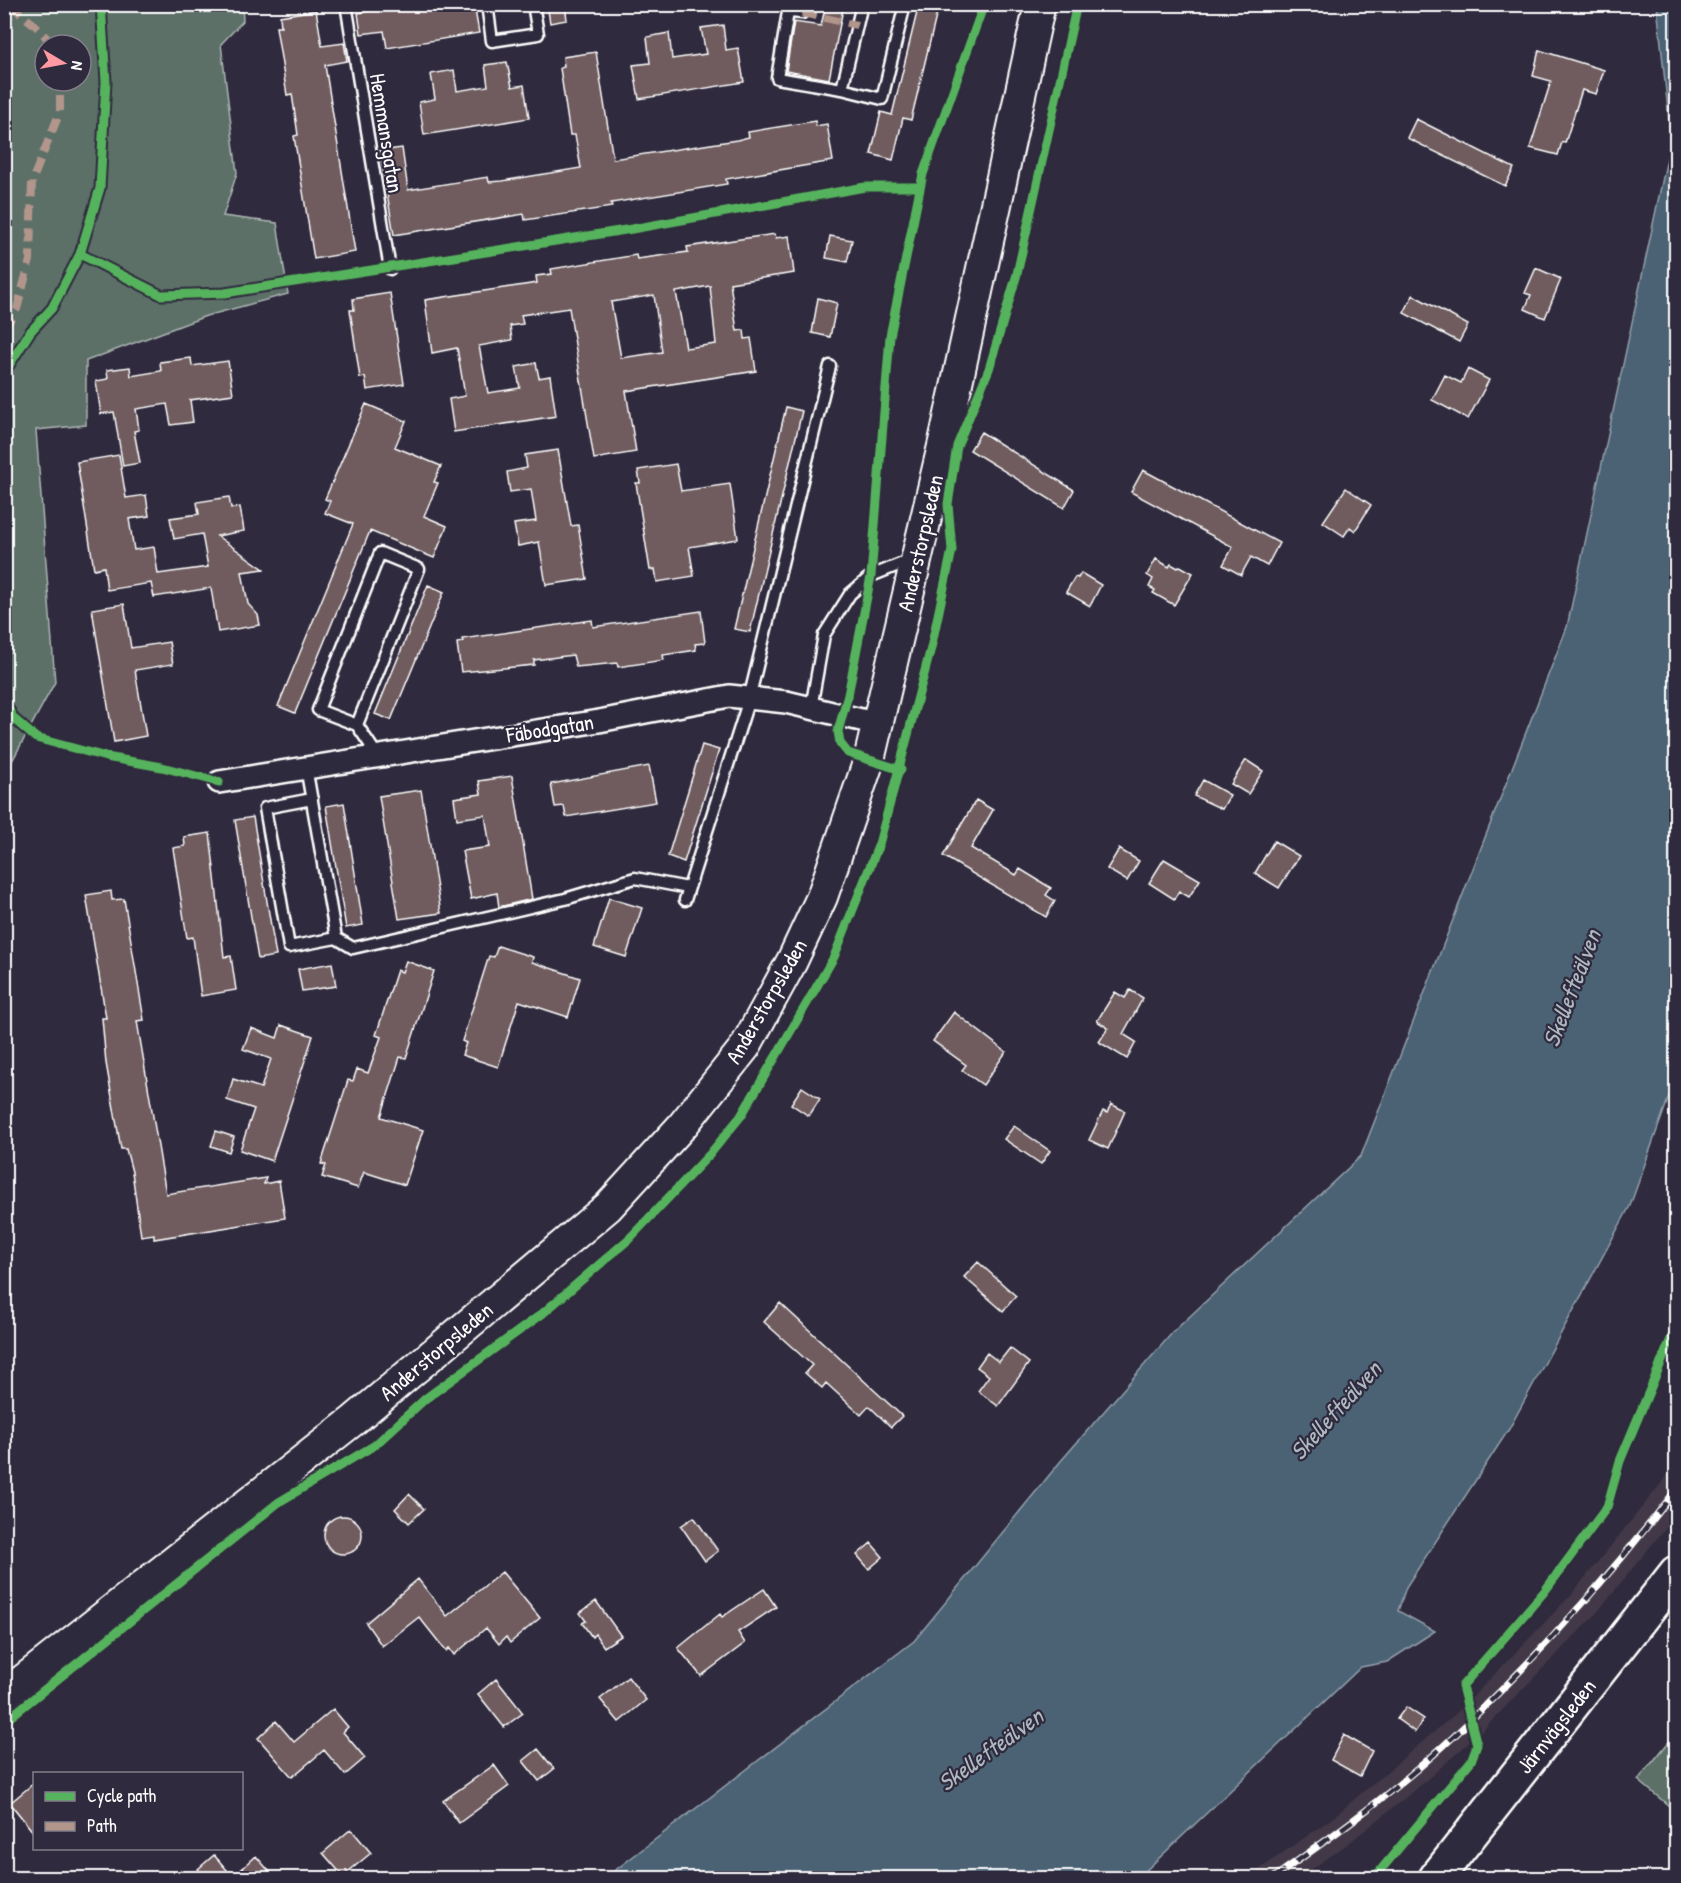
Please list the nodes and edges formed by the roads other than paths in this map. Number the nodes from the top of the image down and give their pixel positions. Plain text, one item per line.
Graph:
1 (346, 4) edge
2 (487, 4) edge
3 (533, 4) edge
4 (801, 4) edge
5 (862, 4) edge
6 (905, 4) edge
7 (1040, 4) edge
8 (842, 89) junction
9 (390, 269) dead end
10 (830, 366) dead end
11 (916, 558) junction
12 (749, 699) junction
13 (811, 708) junction
14 (879, 724) junction
15 (357, 725) junction
16 (377, 755) junction
17 (306, 767) junction
18 (219, 782) dead end
19 (312, 800) junction
20 (688, 888) junction
21 (685, 900) dead end
22 (336, 938) junction
23 (1677, 1573) edge
24 (4, 1695) edge
25 (1436, 1878) edge

1 - 9 lane, Hemmansgatan
2 - 3 lane
4 - 8 lane
5 - 8 lane
6 - 8 lane
7 - 11 main road, Anderstorpsleden
10 - 12 lane
11 - 13 lane
11 - 14 main road, Anderstorpsleden
12 - 13 street, Fäbodgatan
12 - 16 street, Fäbodgatan
12 - 20 lane
13 - 14 street, Fäbodgatan
14 - 24 main road, Anderstorpsleden
15 - 15 lane
15 - 16 lane
16 - 17 street, Fäbodgatan
17 - 18 street, Fäbodgatan
17 - 19 lane
19 - 22 lane
19 - 22 lane
20 - 21 lane
20 - 22 lane
23 - 25 main road, Järnvägsleden

